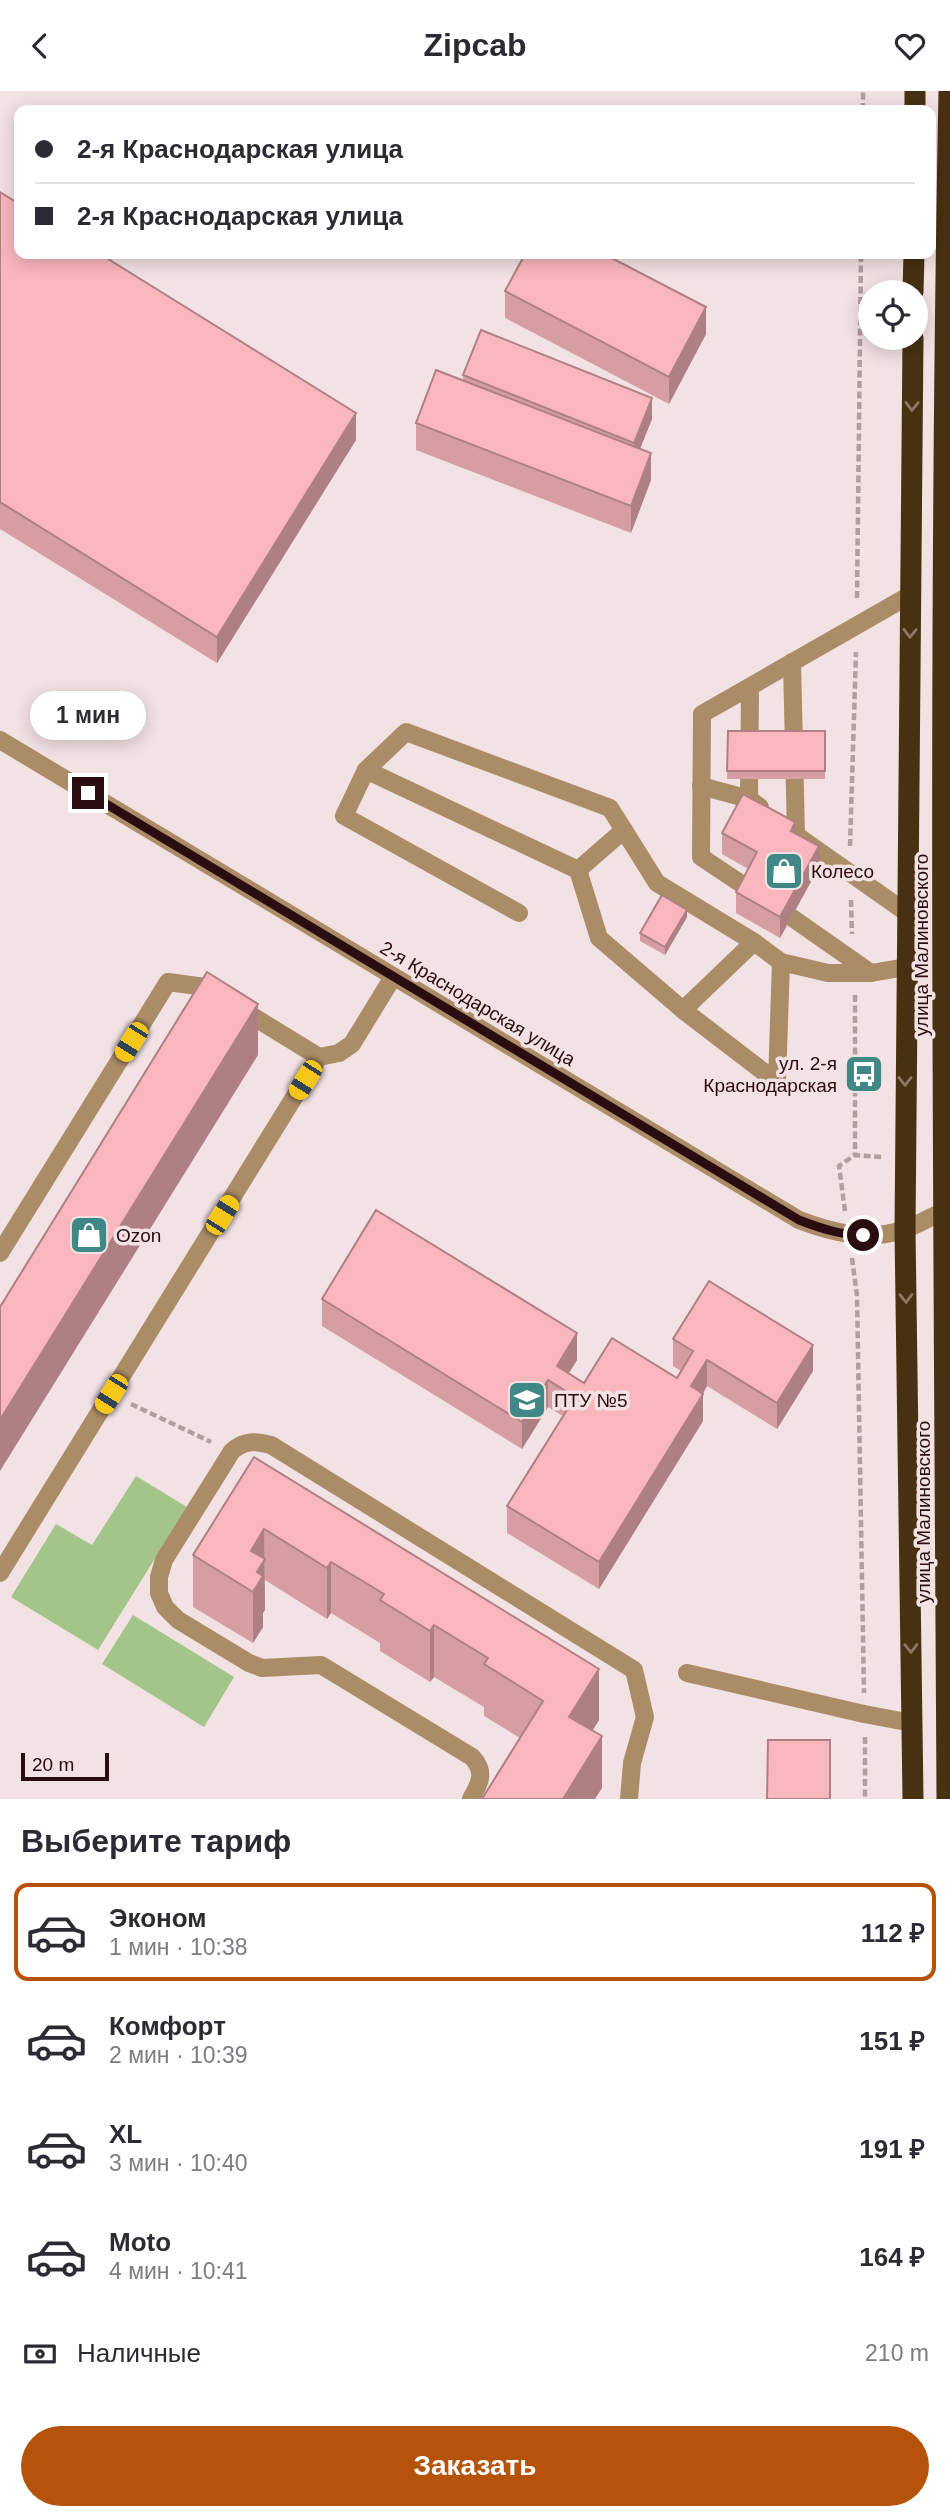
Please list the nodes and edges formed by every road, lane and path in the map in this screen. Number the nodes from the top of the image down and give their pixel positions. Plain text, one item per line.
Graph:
1 (949, 91) edge
2 (861, 259) edge
3 (914, 259) edge
4 (914, 280) edge
5 (913, 350) edge
6 (910, 595) junction
7 (857, 625) junction
8 (947, 643) edge
9 (792, 662) junction
10 (750, 688) junction
11 (0, 740) edge
12 (366, 770) junction
13 (701, 786) junction
14 (749, 799) junction
15 (624, 830) junction
16 (796, 835) junction
17 (578, 870) junction
18 (850, 873) junction
19 (749, 889) edge
20 (519, 913) dead end
21 (907, 913) junction
22 (792, 917) edge
23 (754, 942) junction
24 (781, 962) junction
25 (906, 967) junction
26 (860, 969) junction
27 (394, 977) junction
28 (683, 1010) junction
29 (320, 1057) junction
30 (839, 1166) dead end
31 (946, 1210) edge
32 (905, 1230) junction
33 (0, 1254) edge
34 (857, 1296) dead end
35 (947, 1321) edge
36 (111, 1394) junction
37 (232, 1451) junction
38 (948, 1463) edge
39 (0, 1573) edge
40 (948, 1630) edge
41 (687, 1673) dead end
42 (864, 1714) junction
43 (912, 1723) junction
44 (471, 1799) edge
45 (629, 1799) edge
46 (865, 1799) edge
47 (913, 1799) edge
48 (947, 1799) edge

1 - 8 highway, улица Малиновского
2 - 7 path
3 - 4 highway
5 -> 6 highway, улица Малиновского
6 - 7 street
6 -> 21 highway, улица Малиновского
7 - 9 street
7 - 18 path
8 - 31 highway, улица Малиновского
9 - 10 street
9 - 16 street
10 - 13 street
10 - 14 street
11 - 27 street, 2-я Краснодарская улица
12 - 15 street
12 - 17 street
12 - 20 street
13 - 14 street
13 - 19 street
14 - 16 street
15 - 17 street
15 - 23 street
16 - 18 street
17 - 28 street
18 - 21 street
18 - 26 path
21 - 25 highway, улица Малиновского
22 - 26 street
23 - 24 street
23 - 28 street
24 - 26 street
24 - 28 street
25 - 26 street
25 -> 32 highway, улица Малиновского
26 - 30 path
27 - 29 street
27 - 32 street, 2-я Краснодарская улица
29 - 33 street
29 - 36 street
31 - 32 street, 2-я Краснодарская улица
31 - 35 highway, улица Малиновского
32 -> 43 highway, улица Малиновского
34 - 42 path
35 - 38 highway, улица Малиновского
36 - 37 path
36 - 39 street
37 - 44 street
37 - 45 street
38 - 40 highway, улица Малиновского
40 - 48 highway, улица Малиновского
41 - 42 street
42 - 43 street
42 - 46 path
43 - 47 highway, улица Малиновского

